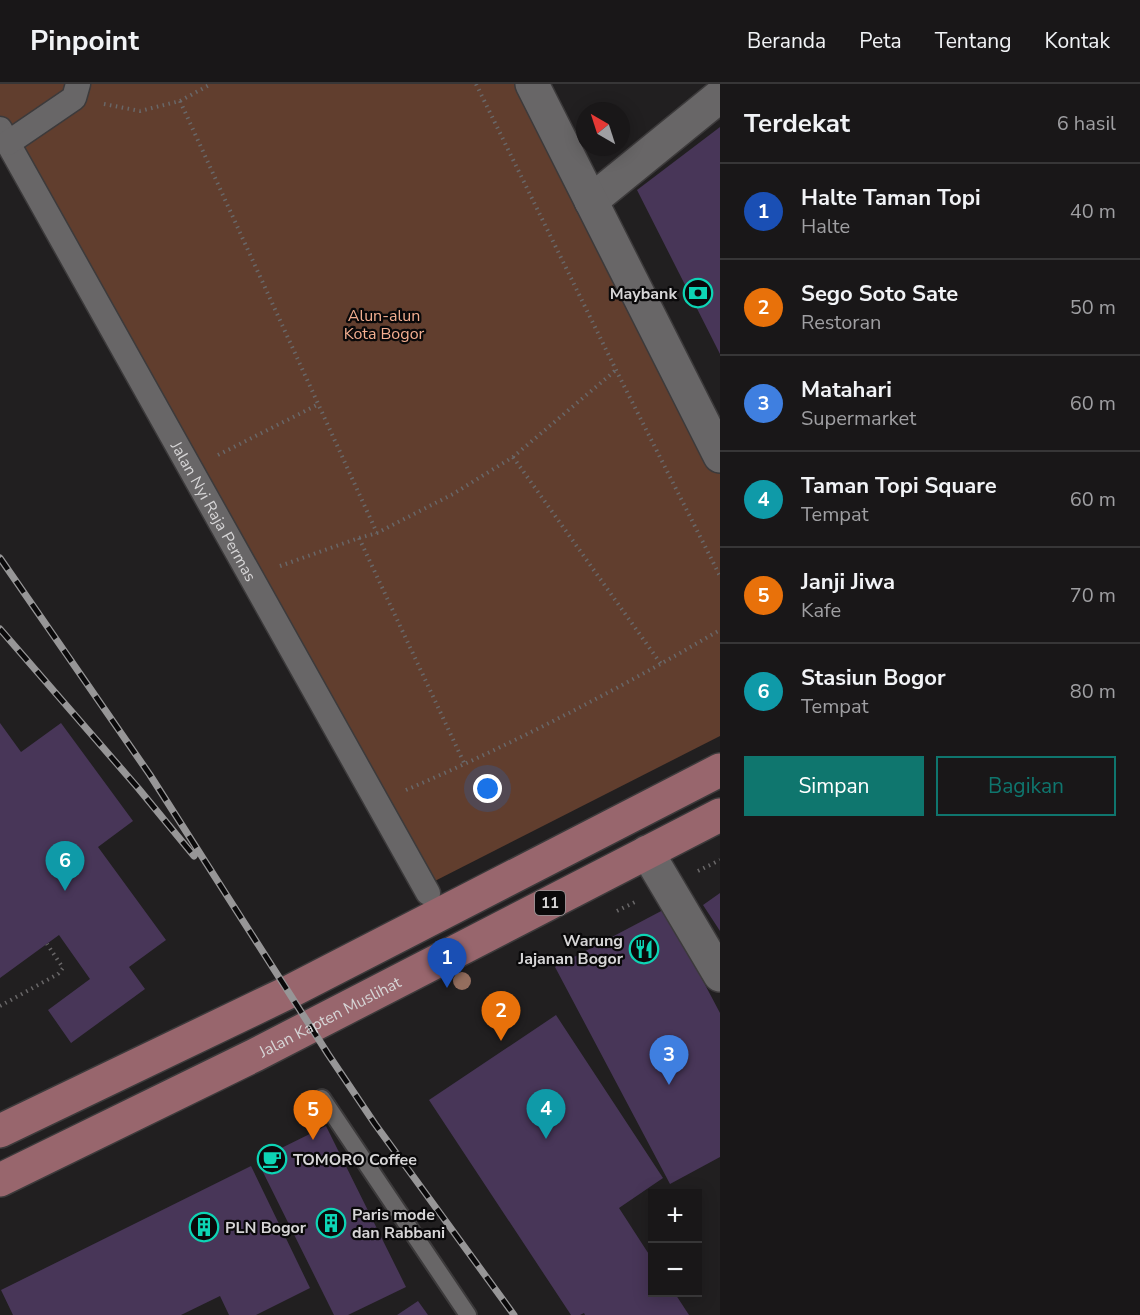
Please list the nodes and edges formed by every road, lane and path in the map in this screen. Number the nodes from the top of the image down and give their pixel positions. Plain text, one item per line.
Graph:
1 (211, 84) edge
2 (476, 84) edge
3 (532, 84) edge
4 (76, 91) edge
5 (720, 96) edge
6 (180, 101) junction
7 (4, 136) edge
8 (591, 201) junction
9 (616, 370) junction
10 (319, 404) junction
11 (720, 456) edge
12 (513, 457) junction
13 (191, 470) junction
14 (378, 533) junction
15 (359, 538) junction
16 (720, 576) edge
17 (251, 577) junction
18 (720, 630) edge
19 (661, 664) junction
20 (465, 765) junction
21 (720, 770) edge
22 (377, 802) junction
23 (720, 815) edge
24 (647, 852) junction
25 (428, 893) dead end
26 (47, 944) dead end
27 (720, 975) edge
28 (0, 1006) edge
29 (322, 1098) dead end
30 (0, 1131) edge
31 (0, 1180) edge
32 (468, 1315) edge

1 - 6 path
2 - 9 path
3 - 8 street
4 - 6 path
4 - 7 street
5 - 8 street
6 - 10 path
7 - 13 street, Jalan Nyi Raja Permas
8 - 11 street
9 - 12 path
9 - 16 path
10 - 13 path
10 - 14 path
12 - 14 path
12 - 19 path
13 - 17 street, Jalan Nyi Raja Permas
14 - 15 path
15 - 17 path
15 - 20 path
17 - 22 street, Jalan Nyi Raja Permas
18 - 19 path
19 - 20 path
20 - 22 path
21 - 30 main road, 11
22 - 25 street, Jalan Nyi Raja Permas
23 - 24 main road, Jalan Kapten Muslihat / 11
24 - 27 street
24 - 31 main road, Jalan Kapten Muslihat / 11
26 - 28 path
29 - 32 lane

